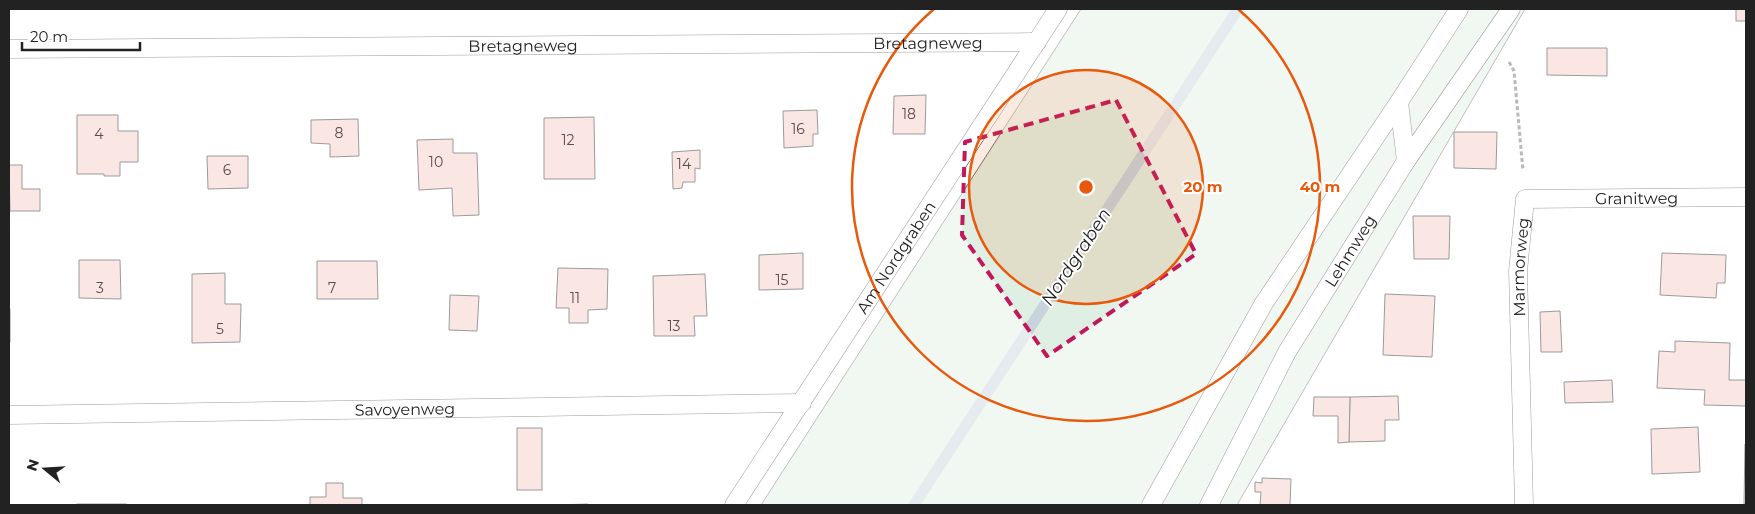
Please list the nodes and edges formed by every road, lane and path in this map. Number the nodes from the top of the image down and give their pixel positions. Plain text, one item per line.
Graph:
1 (1058, 9) edge
2 (1459, 9) edge
3 (1511, 9) edge
4 (1494, 35) junction
5 (1037, 42) junction
6 (9, 49) edge
7 (1399, 102) junction
8 (1406, 161) junction
9 (1746, 197) edge
10 (1525, 198) junction
11 (802, 403) junction
12 (9, 415) edge
13 (734, 505) edge
14 (1151, 505) edge
15 (1209, 505) edge
16 (1524, 505) edge

1 - 5 lane, Am Nordgraben
2 - 7 lane
3 - 4 lane, Lehmweg
4 - 8 lane, Lehmweg
4 - 10 path, Marmorweg
5 - 6 lane, Bretagneweg
5 - 11 lane, Am Nordgraben
7 - 8 lane
7 - 14 lane
8 - 15 lane, Lehmweg
9 - 10 lane, Granitweg
10 - 16 lane, Marmorweg
11 - 12 lane, Savoyenweg
11 - 13 lane, Am Nordgraben

